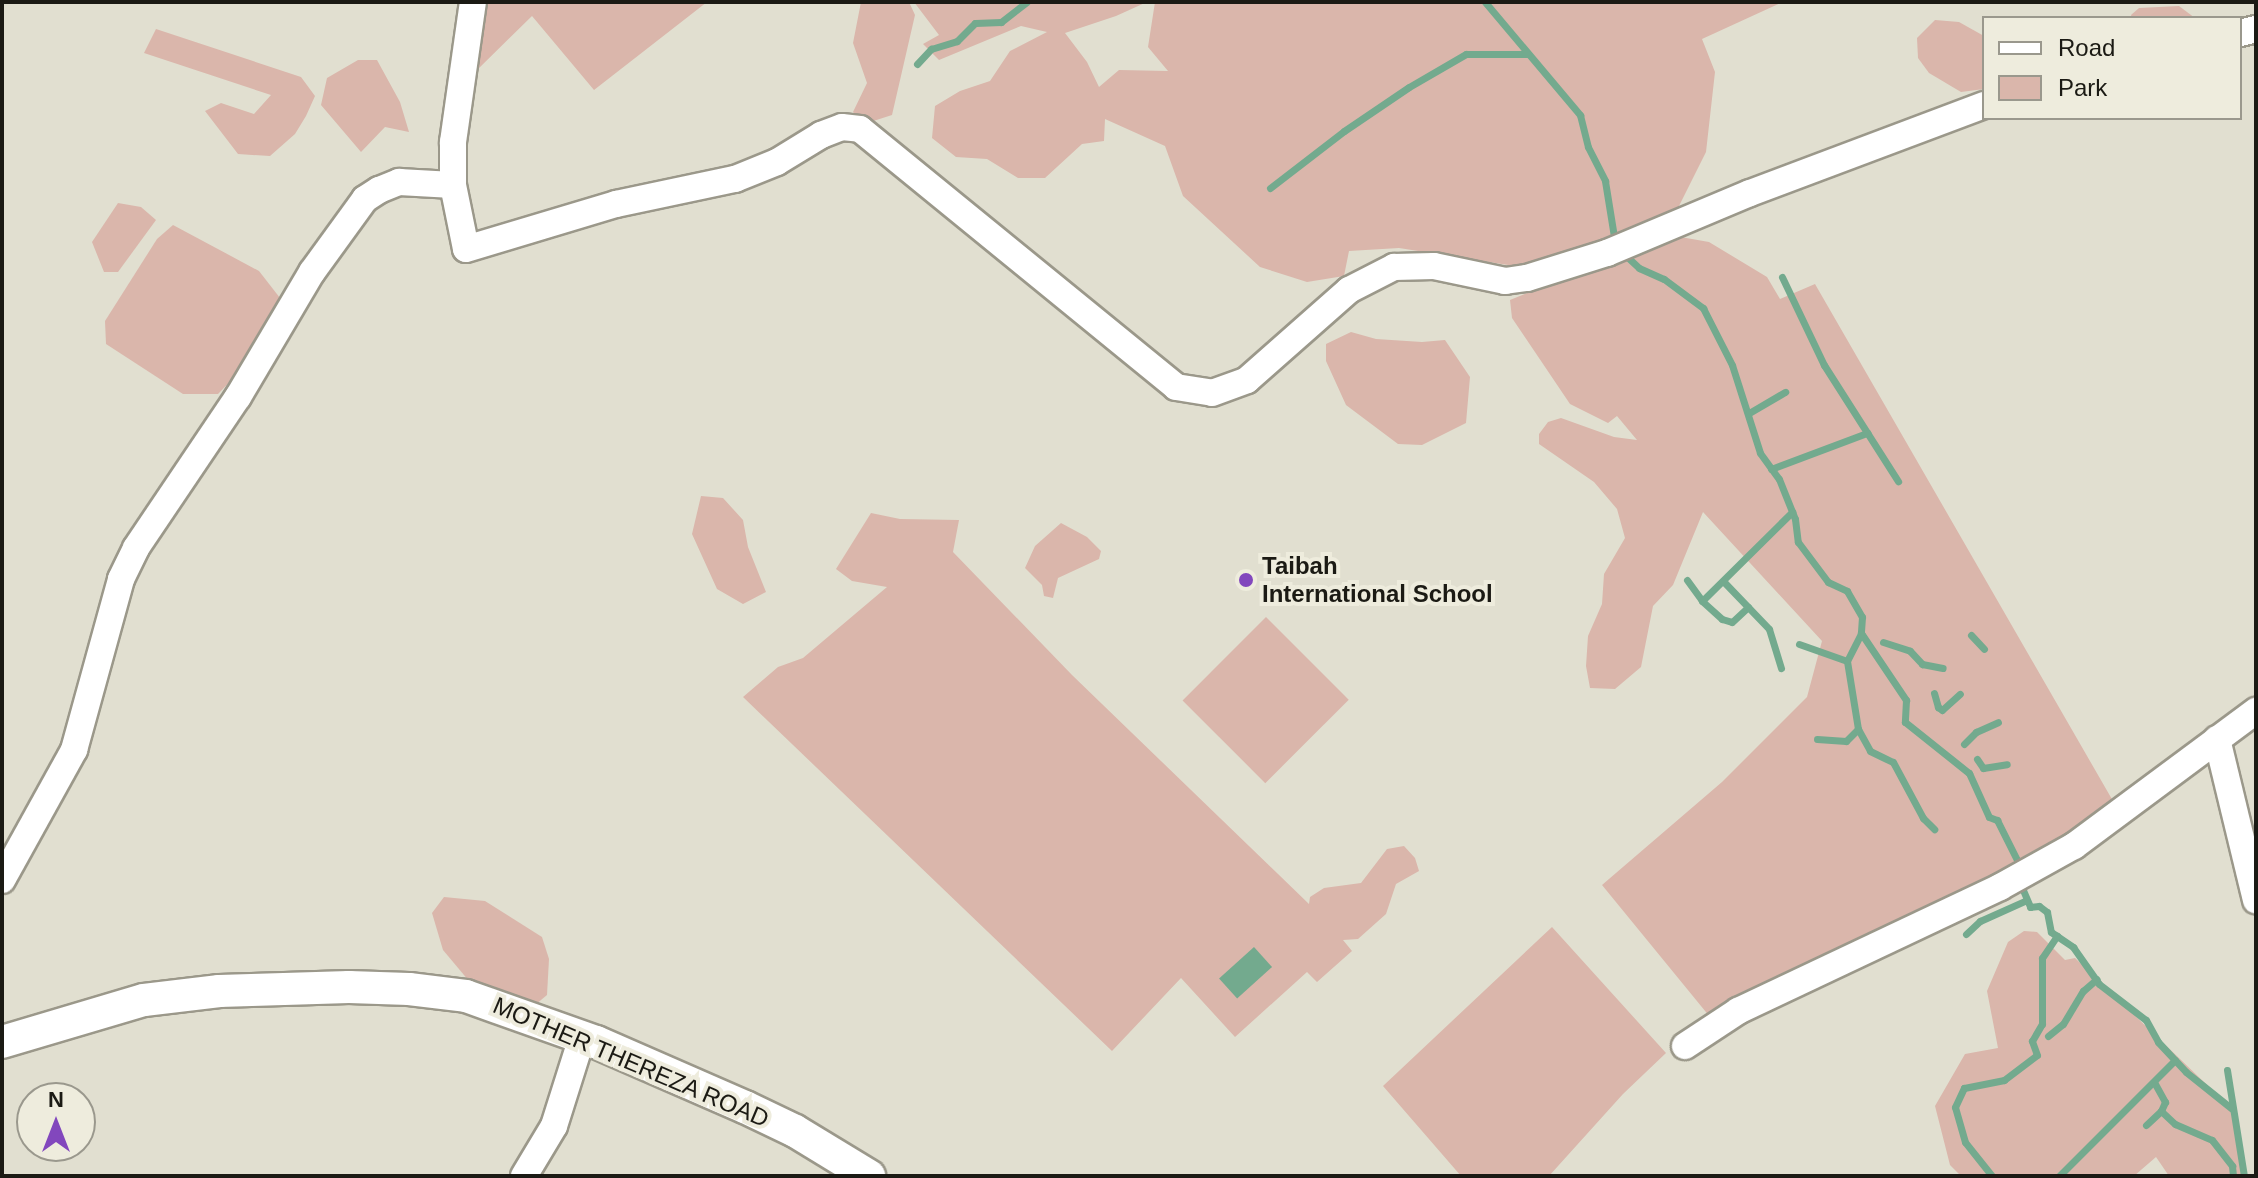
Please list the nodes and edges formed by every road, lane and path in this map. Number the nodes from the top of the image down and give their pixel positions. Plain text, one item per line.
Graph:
1 (473, 2) edge
2 (1982, 106) edge
3 (453, 185) junction
4 (2256, 711) edge
5 (2217, 739) junction
6 (2, 880) edge
7 (2256, 900) edge
8 (582, 1037) junction
9 (2, 1042) edge
10 (1685, 1046) dead end
11 (524, 1176) edge
12 (869, 1176) edge

1 - 3 street
2 - 3 street
3 - 6 street
4 - 5 street
5 - 7 street
5 - 10 street
8 - 9 street, MOTHER THEREZA ROAD
8 - 11 street
8 - 12 street, MOTHER THEREZA ROAD

